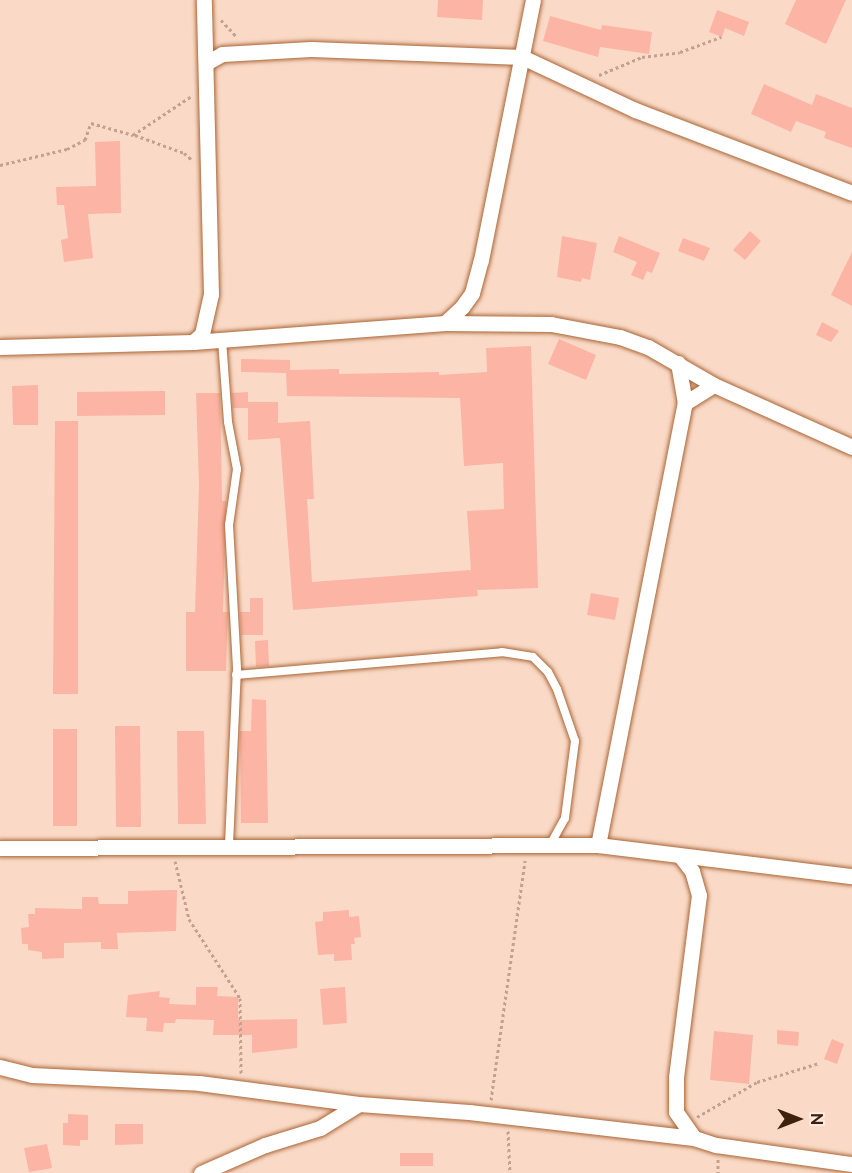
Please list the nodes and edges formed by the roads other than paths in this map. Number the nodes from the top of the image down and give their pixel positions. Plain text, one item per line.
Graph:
1 (204, 0) edge
2 (533, 0) edge
3 (205, 40) junction
4 (222, 54) junction
5 (522, 57) junction
6 (206, 63) junction
7 (852, 192) edge
8 (445, 323) junction
9 (222, 340) junction
10 (193, 342) junction
11 (0, 347) edge
12 (678, 363) junction
13 (714, 385) junction
14 (685, 403) junction
15 (852, 447) edge
16 (236, 675) junction
17 (550, 843) junction
18 (229, 845) junction
19 (598, 845) junction
20 (0, 849) edge
21 (681, 857) junction
22 (852, 876) edge
23 (0, 1066) edge
24 (359, 1104) junction
25 (694, 1138) junction
26 (852, 1164) edge
27 (201, 1173) edge

1 - 3 street
2 - 5 street
3 - 4 street
3 - 6 street
4 - 5 street
4 - 6 street
5 - 7 street
5 - 8 street
6 - 10 street
8 - 9 street
8 - 12 street
9 - 10 street
9 - 16 lane
10 - 11 street
12 - 13 street
12 - 14 street
13 - 14 street
13 - 15 street
14 - 19 street
16 - 17 lane
16 - 18 lane
17 - 18 street
17 - 19 street
18 - 20 street
19 - 21 street
21 - 22 street
21 - 25 street
23 - 24 street
24 - 25 street
24 - 27 street
25 - 26 street

